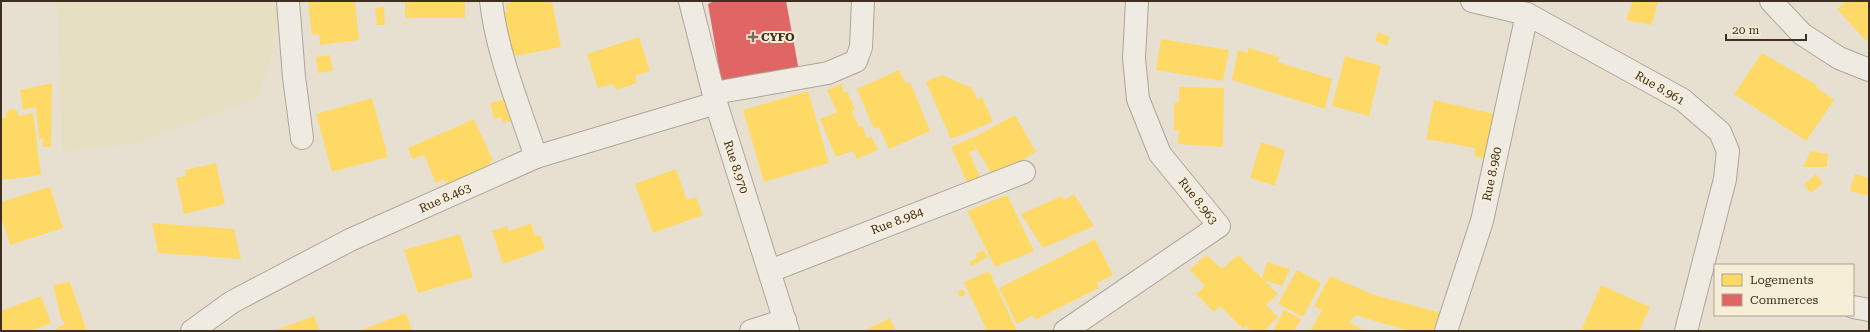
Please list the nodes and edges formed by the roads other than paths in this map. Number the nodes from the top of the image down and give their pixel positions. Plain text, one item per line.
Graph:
1 (288, 1) edge
2 (491, 1) edge
3 (690, 1) edge
4 (863, 1) edge
5 (1137, 1) edge
6 (1472, 1) edge
7 (1771, 1) edge
8 (1527, 14) junction
9 (1869, 70) edge
10 (715, 98) junction
11 (302, 138) dead end
12 (536, 157) junction
13 (1024, 172) dead end
14 (770, 271) junction
15 (1707, 280) edge
16 (1854, 307) edge
17 (1869, 310) edge
18 (787, 325) edge
19 (192, 331) edge
20 (751, 331) edge
21 (1065, 331) edge
22 (1446, 331) edge
23 (1686, 331) edge

1 - 11 street
2 - 12 street
3 - 10 street, Rue 8.970
4 - 10 street, Rue 8.463
5 - 21 street, Rue 8.963
6 - 8 street, Rue 8.961
7 - 9 street
8 - 15 street, Rue 8.961
8 - 22 street, Rue 8.980
10 - 12 street, Rue 8.463
10 - 14 street, Rue 8.970
12 - 19 street, Rue 8.463
13 - 14 street, Rue 8.984
14 - 18 street, Rue 8.970
15 - 23 street, Rue 8.961
16 - 17 street
18 - 20 street

